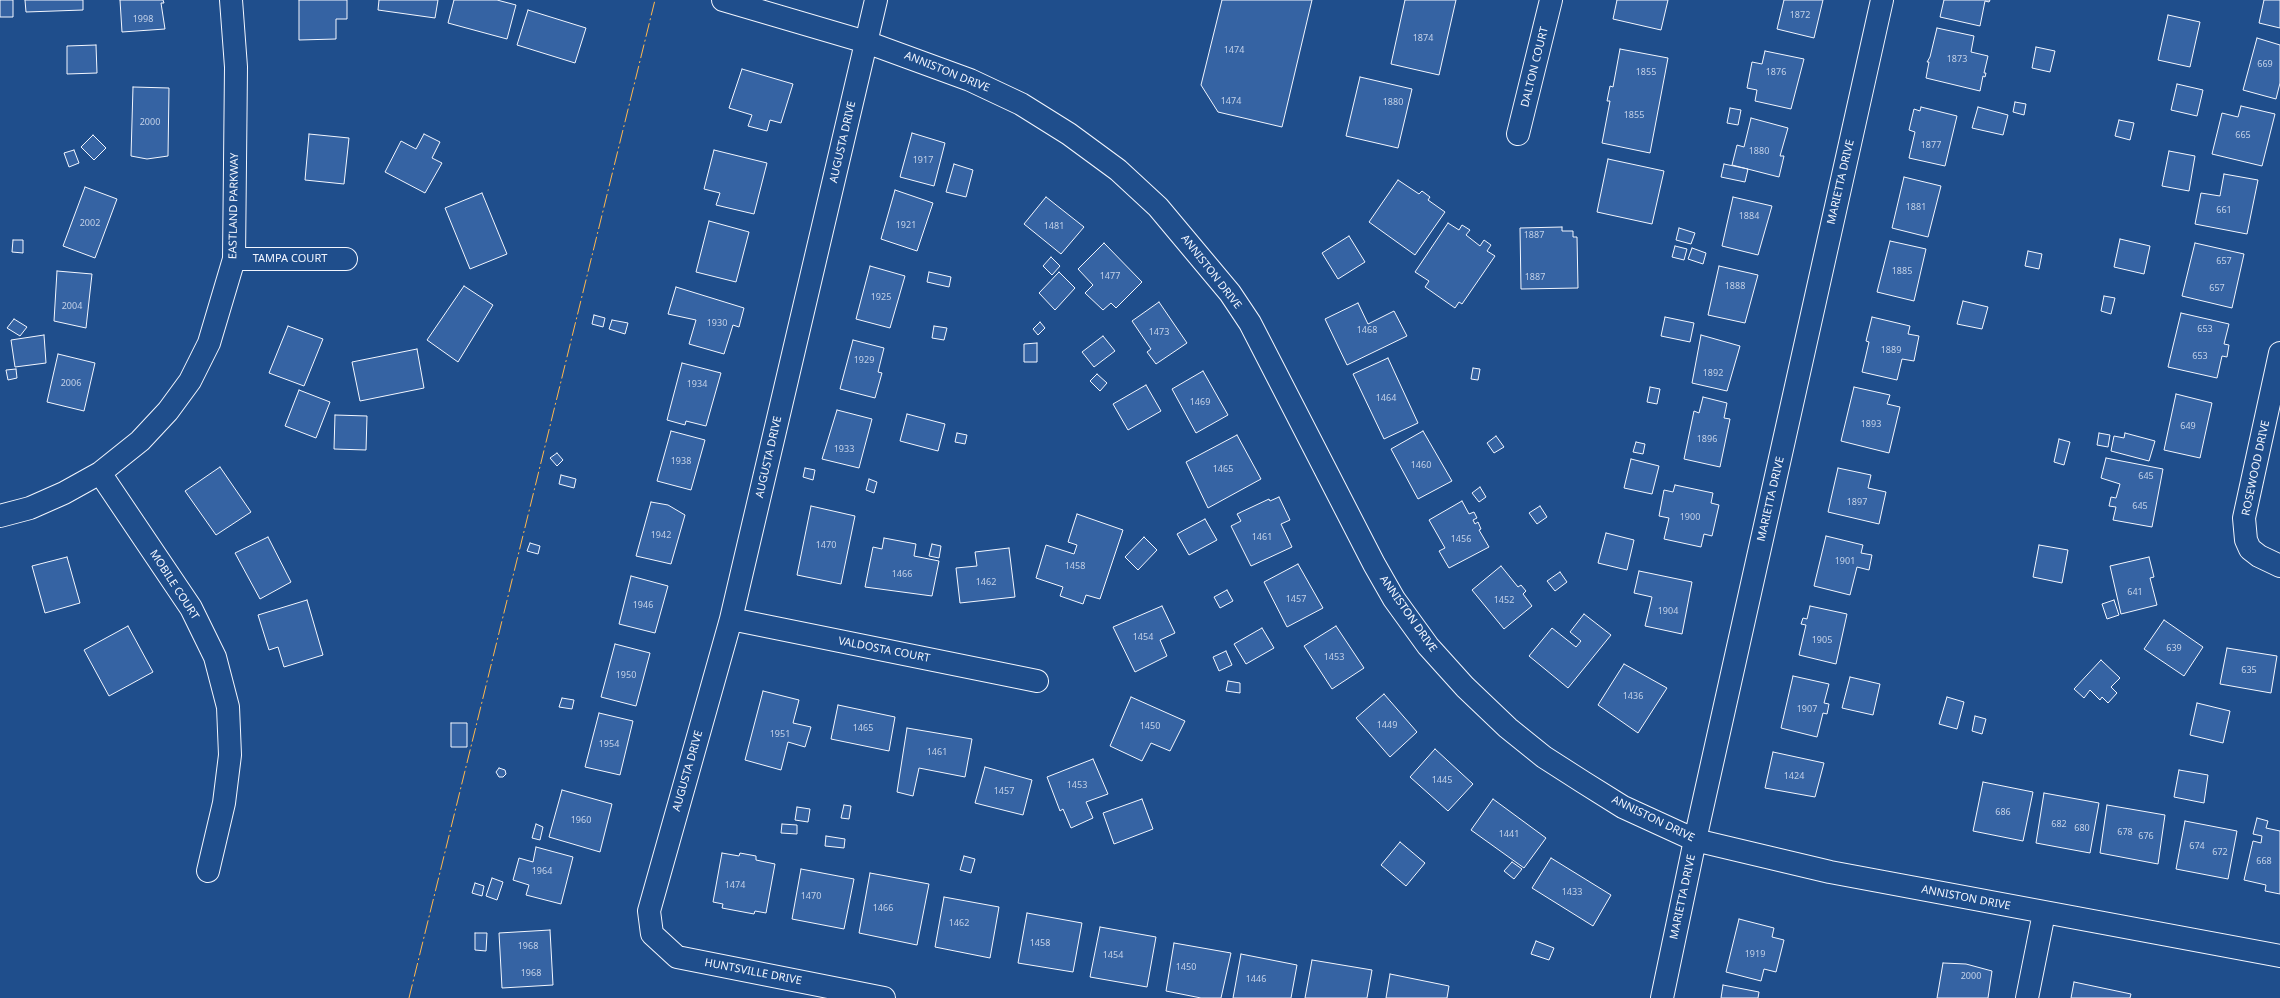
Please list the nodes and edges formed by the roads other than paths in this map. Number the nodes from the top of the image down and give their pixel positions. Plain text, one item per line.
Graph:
1 (231, 0) edge
2 (723, 0) edge
3 (876, 0) edge
4 (1551, 0) edge
5 (1882, 0) edge
6 (866, 42) junction
7 (1518, 134) dead end
8 (346, 258) dead end
9 (234, 259) junction
10 (2280, 354) edge
11 (100, 473) junction
12 (0, 516) edge
13 (2280, 566) edge
14 (731, 619) junction
15 (1037, 681) dead end
16 (1695, 840) junction
17 (208, 871) dead end
18 (649, 911) joint
19 (2044, 912) junction
20 (2280, 956) edge
21 (884, 998) edge
22 (1662, 998) edge
23 (2028, 998) edge

1 - 9 street, EASTLAND PARKWAY
2 - 6 street, ANNISTON DRIVE
3 - 6 street, AUGUSTA DRIVE
4 - 7 street, DALTON COURT
5 - 16 street, MARIETTA DRIVE
6 - 14 street, AUGUSTA DRIVE
6 - 16 street, ANNISTON DRIVE
8 - 9 street, TAMPA COURT
9 - 11 street, EASTLAND PARKWAY
10 - 13 street, ROSEWOOD DRIVE
11 - 12 street, EASTLAND PARKWAY
11 - 17 street, MOBILE COURT
14 - 15 street, VALDOSTA COURT
14 - 18 street, AUGUSTA DRIVE
16 - 19 street, ANNISTON DRIVE
16 - 22 street, MARIETTA DRIVE
18 - 21 street, HUNTSVILLE DRIVE
19 - 20 street, ANNISTON DRIVE
19 - 23 street

